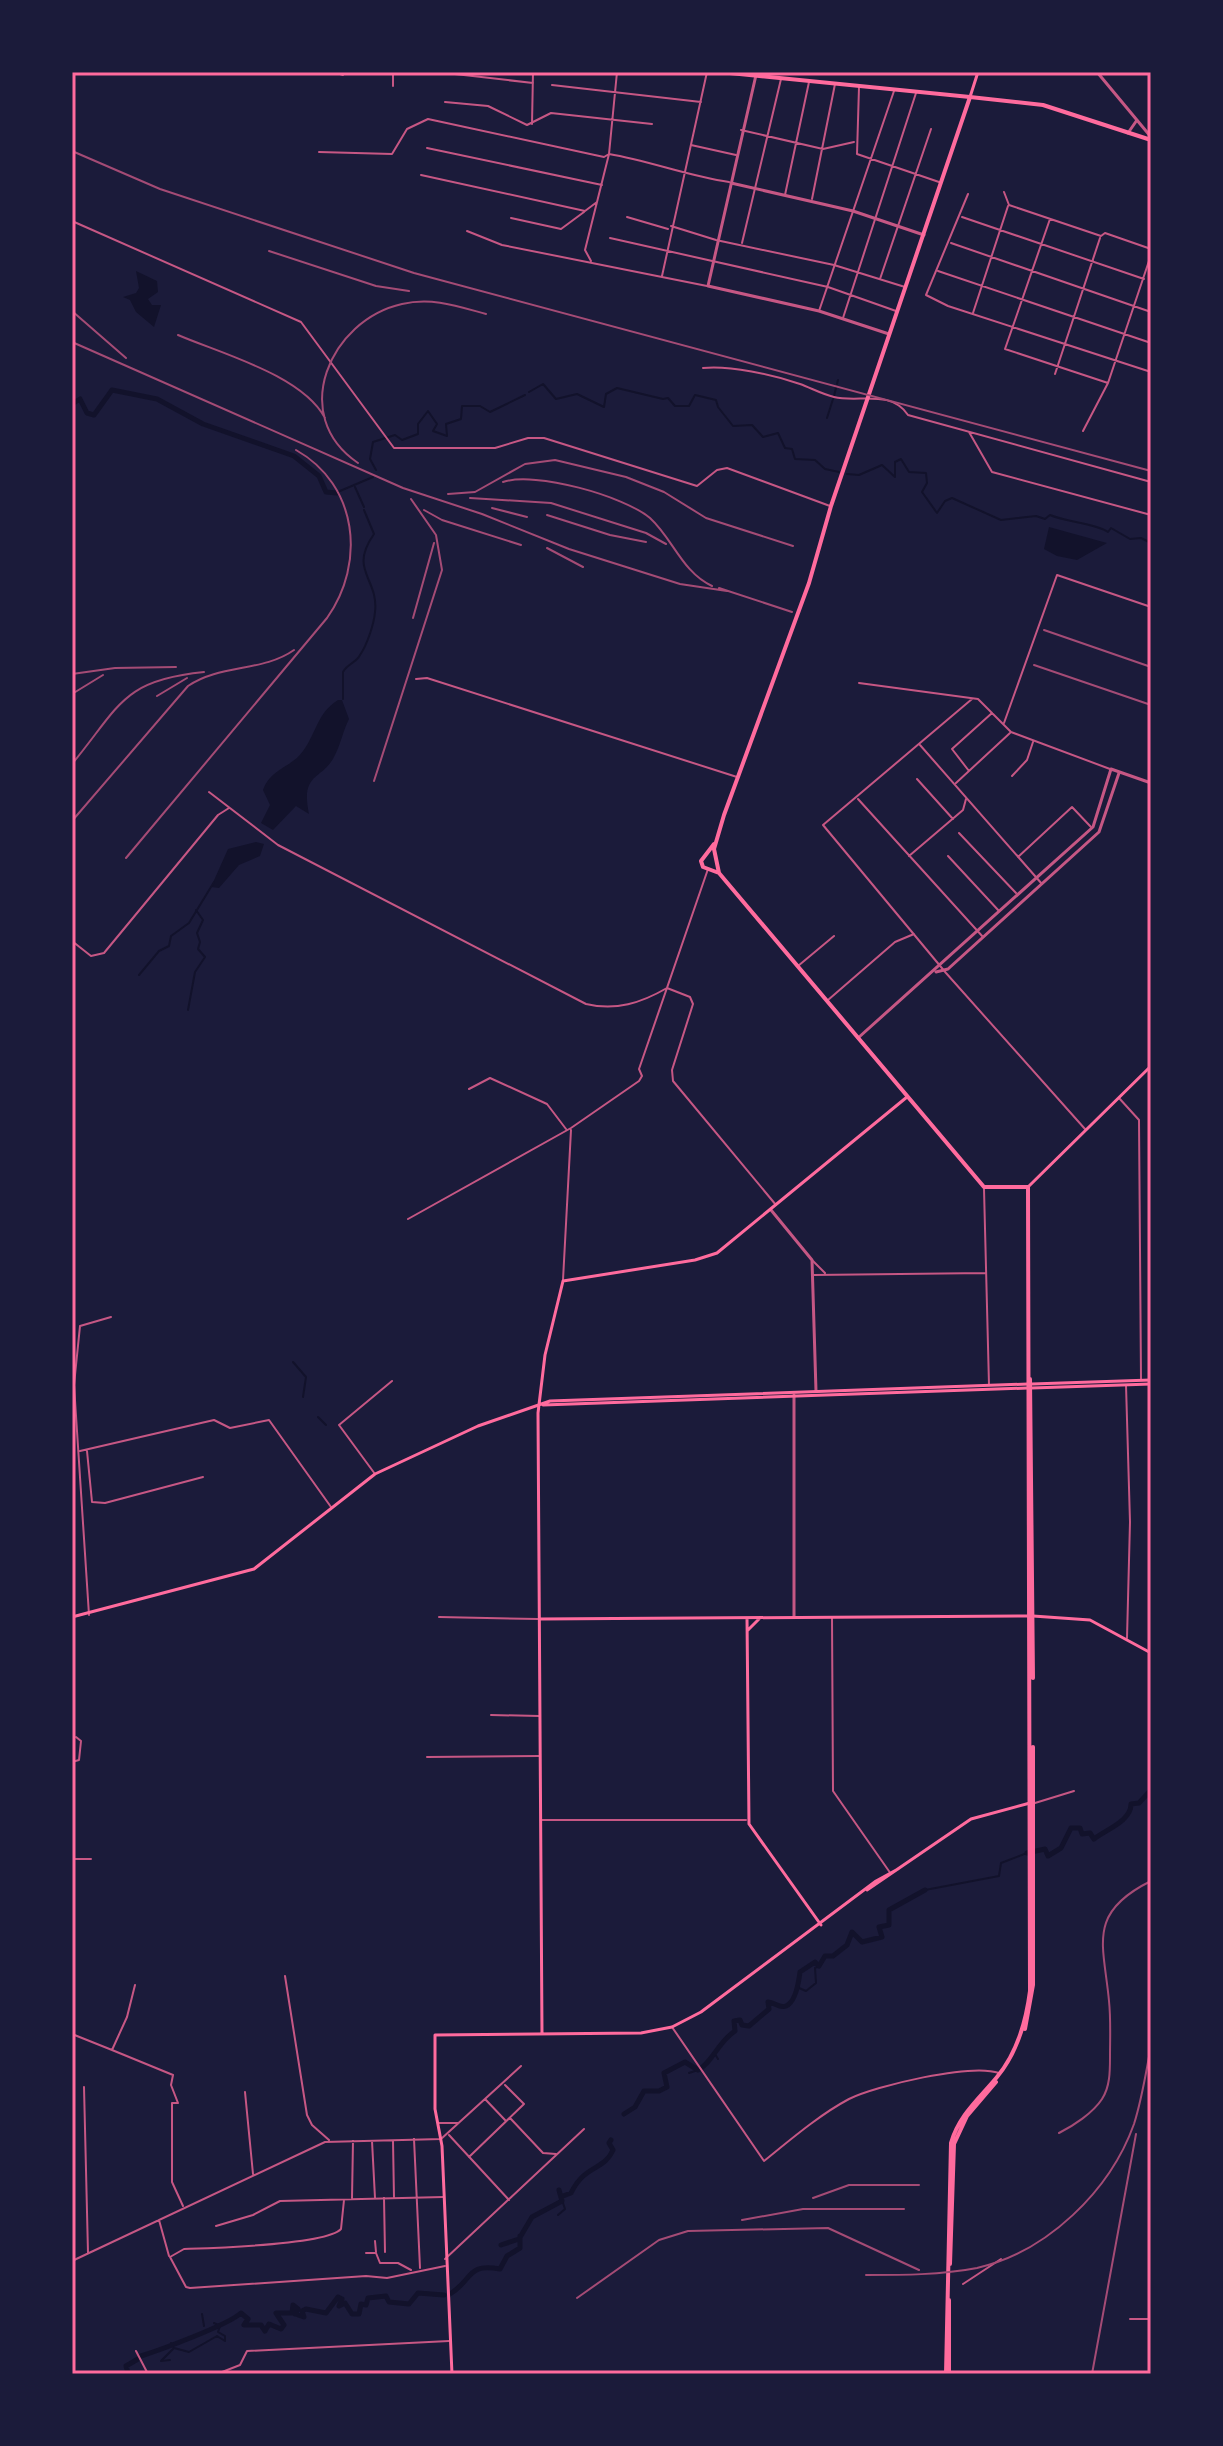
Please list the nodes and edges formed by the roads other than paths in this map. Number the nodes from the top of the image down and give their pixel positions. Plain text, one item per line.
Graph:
1 (334, 72) edge
2 (381, 72) edge
3 (493, 72) edge
4 (533, 72) edge
5 (617, 72) edge
6 (707, 72) edge
7 (720, 72) edge
8 (978, 72) edge
9 (1097, 72) edge
10 (393, 73) edge
11 (446, 73) edge
12 (343, 74) edge
13 (756, 75) junction
14 (492, 78) junction
15 (781, 78) junction
16 (809, 80) junction
17 (533, 83) junction
18 (836, 83) junction
19 (552, 85) dead end
20 (393, 86) dead end
21 (859, 86) junction
22 (616, 90) junction
23 (894, 90) junction
24 (916, 92) junction
25 (970, 97) junction
26 (445, 102) dead end
27 (701, 102) junction
28 (612, 117) junction
29 (1137, 120) junction
30 (652, 124) dead end
31 (532, 125) junction
32 (931, 129) dead end
33 (741, 130) junction
34 (1128, 133) junction
35 (769, 138) junction
36 (1151, 139) edge
37 (856, 142) junction
38 (796, 144) junction
39 (690, 145) junction
40 (427, 148) dead end
41 (823, 149) junction
42 (319, 152) dead end
43 (609, 154) junction
44 (736, 155) junction
45 (870, 159) junction
46 (893, 167) junction
47 (683, 173) junction
48 (421, 175) dead end
49 (916, 175) junction
50 (729, 182) junction
51 (941, 183) junction
52 (603, 185) junction
53 (758, 189) junction
54 (1004, 192) dead end
55 (968, 194) dead end
56 (785, 195) junction
57 (597, 201) junction
58 (811, 201) junction
59 (1009, 205) junction
60 (585, 211) junction
61 (853, 211) junction
62 (627, 217) dead end
63 (961, 217) junction
64 (511, 218) dead end
65 (876, 218) junction
66 (1050, 219) junction
67 (72, 221) edge
68 (899, 226) junction
69 (670, 228) junction
70 (1000, 230) junction
71 (467, 231) dead end
72 (924, 235) junction
73 (1101, 236) junction
74 (610, 238) dead end
75 (716, 240) junction
76 (950, 242) junction
77 (1041, 244) junction
78 (742, 245) junction
79 (1151, 249) edge
80 (666, 252) junction
81 (1151, 255) edge
82 (991, 257) junction
83 (1093, 261) junction
84 (711, 262) junction
85 (593, 264) junction
86 (834, 265) junction
87 (937, 271) junction
88 (858, 272) junction
89 (1033, 272) junction
90 (662, 277) junction
91 (1144, 277) junction
92 (1151, 277) edge
93 (880, 279) junction
94 (708, 286) junction
95 (828, 287) junction
96 (906, 287) junction
97 (982, 287) junction
98 (1083, 288) junction
99 (851, 296) junction
100 (1022, 299) junction
101 (1134, 306) junction
102 (819, 311) junction
103 (898, 312) junction
104 (1151, 312) edge
105 (973, 313) junction
106 (1074, 316) junction
107 (843, 318) junction
108 (1014, 327) junction
109 (890, 334) junction
110 (1124, 334) junction
111 (1065, 343) junction
112 (1151, 343) edge
113 (1115, 360) junction
114 (1058, 365) junction
115 (703, 368) dead end
116 (1151, 372) edge
117 (1055, 374) dead end
118 (1108, 383) junction
119 (968, 431) junction
120 (1083, 431) dead end
121 (1151, 482) edge
122 (831, 506) junction
123 (1151, 515) edge
124 (1151, 607) edge
125 (416, 679) dead end
126 (859, 683) dead end
127 (958, 697) junction
128 (972, 699) junction
129 (961, 708) junction
130 (993, 712) junction
131 (1003, 724) junction
132 (1011, 732) junction
133 (1033, 740) junction
134 (919, 744) junction
135 (1111, 769) junction
136 (969, 771) junction
137 (1119, 773) junction
138 (1012, 776) dead end
139 (738, 778) junction
140 (917, 779) dead end
141 (1151, 783) edge
142 (954, 785) junction
143 (209, 792) dead end
144 (858, 798) junction
145 (966, 798) junction
146 (229, 808) junction
147 (953, 819) junction
148 (1092, 828) junction
149 (959, 833) dead end
150 (716, 842) junction
151 (705, 854) junction
152 (909, 856) junction
153 (948, 856) dead end
154 (1018, 857) junction
155 (715, 860) junction
156 (707, 868) junction
157 (719, 873) junction
158 (1037, 878) junction
159 (1042, 884) junction
160 (1018, 894) junction
161 (999, 911) junction
162 (977, 931) junction
163 (915, 933) junction
164 (834, 936) dead end
165 (983, 938) junction
166 (72, 941) edge
167 (942, 964) junction
168 (797, 967) junction
169 (944, 971) junction
170 (932, 973) junction
171 (667, 988) junction
172 (826, 1002) junction
173 (858, 1038) junction
174 (1150, 1069) edge
175 (469, 1089) dead end
176 (907, 1097) junction
177 (1119, 1098) junction
178 (570, 1130) junction
179 (1086, 1130) junction
180 (984, 1187) junction
181 (1028, 1187) junction
182 (777, 1206) junction
183 (771, 1210) junction
184 (408, 1219) dead end
185 (812, 1260) junction
186 (986, 1273) junction
187 (812, 1275) junction
188 (827, 1275) junction
189 (563, 1281) junction
190 (111, 1317) dead end
191 (392, 1381) dead end
192 (1141, 1381) junction
193 (1151, 1382) edge
194 (1126, 1383) junction
195 (1030, 1386) junction
196 (989, 1387) junction
197 (816, 1393) junction
198 (794, 1394) junction
199 (539, 1405) junction
200 (87, 1450) junction
201 (79, 1451) junction
202 (375, 1474) junction
203 (203, 1477) dead end
204 (331, 1508) junction
205 (86, 1615) junction
206 (1032, 1616) junction
207 (72, 1617) edge
208 (439, 1617) dead end
209 (764, 1617) junction
210 (794, 1617) junction
211 (832, 1617) junction
212 (747, 1618) junction
213 (540, 1619) junction
214 (747, 1633) junction
215 (1127, 1639) junction
216 (1151, 1653) edge
217 (491, 1715) dead end
218 (540, 1716) junction
219 (76, 1737) dead end
220 (540, 1756) junction
221 (427, 1757) dead end
222 (72, 1762) edge
223 (1074, 1791) dead end
224 (1032, 1803) junction
225 (541, 1820) junction
226 (748, 1820) junction
227 (1032, 1853) junction
228 (72, 1859) edge
229 (91, 1859) dead end
230 (890, 1873) junction
231 (821, 1925) junction
232 (285, 1976) dead end
233 (135, 1985) dead end
234 (672, 2027) junction
235 (542, 2033) junction
236 (72, 2034) edge
237 (112, 2050) junction
238 (521, 2066) dead end
239 (1000, 2074) junction
240 (503, 2083) junction
241 (84, 2087) dead end
242 (245, 2092) dead end
243 (485, 2099) junction
244 (508, 2119) junction
245 (438, 2123) junction
246 (459, 2123) junction
247 (584, 2129) dead end
248 (448, 2134) junction
249 (414, 2139) junction
250 (441, 2139) junction
251 (353, 2140) junction
252 (372, 2140) junction
253 (393, 2140) junction
254 (330, 2141) junction
255 (557, 2154) junction
256 (469, 2157) junction
257 (253, 2175) junction
258 (443, 2197) junction
259 (375, 2198) junction
260 (384, 2198) junction
261 (394, 2198) junction
262 (416, 2198) junction
263 (352, 2199) junction
264 (344, 2200) junction
265 (509, 2200) junction
266 (183, 2207) junction
267 (949, 2210) junction
268 (158, 2219) junction
269 (216, 2226) dead end
270 (375, 2241) dead end
271 (385, 2252) dead end
272 (366, 2253) dead end
273 (376, 2253) junction
274 (88, 2254) junction
275 (170, 2257) junction
276 (445, 2259) junction
277 (1001, 2259) dead end
278 (72, 2261) edge
279 (445, 2266) junction
280 (420, 2269) junction
281 (412, 2271) junction
282 (963, 2284) dead end
283 (1130, 2319) dead end
284 (1151, 2319) edge
285 (449, 2341) junction
286 (136, 2351) dead end
287 (148, 2374) edge
288 (217, 2374) edge
289 (452, 2374) edge
290 (948, 2374) edge

1 - 12 street
2 - 10 street
3 - 14 street
4 - 17 street
5 - 22 street
6 - 27 street
7 - 13 main road
8 - 25 main road
9 - 29 street
10 - 20 street
11 - 14 street
13 - 15 main road
13 - 33 street
14 - 17 street
15 - 16 main road
15 - 35 street
16 - 18 main road
16 - 38 street
17 - 31 street
18 - 21 main road
18 - 41 street
19 - 22 street
21 - 23 main road
21 - 37 street
22 - 27 street
22 - 28 street
23 - 24 main road
23 - 45 street
24 - 25 main road
24 - 46 street
25 - 34 main road
25 - 51 main road
26 - 31 street
27 - 39 street
28 - 30 street
28 - 31 street
28 - 43 street
29 - 34 street
29 - 36 street
32 - 49 street
33 - 35 street
33 - 44 street
34 - 36 main road
35 - 38 street
35 - 53 street
37 - 41 street
37 - 45 street
38 - 41 street
38 - 56 street
39 - 44 street
39 - 47 street
40 - 52 street
41 - 58 street
42 - 43 street
43 - 47 street
43 - 52 street
44 - 50 street
45 - 46 street
45 - 61 street
46 - 49 street
46 - 65 street
47 - 50 street
47 - 69 street
48 - 60 street
49 - 51 street
49 - 68 street
50 - 53 street
50 - 75 street
51 - 72 main road
52 - 57 street
53 - 56 street
53 - 78 street
54 - 59 street
55 - 63 street
56 - 58 street
57 - 60 street
57 - 85 street
58 - 61 street
59 - 66 street
59 - 70 street
60 - 64 street
61 - 65 street
61 - 86 street
62 - 69 street
63 - 70 street
63 - 76 street
65 - 68 street
65 - 88 street
66 - 73 street
66 - 77 street
67 - 122 street
68 - 72 street
68 - 93 street
69 - 75 street
69 - 80 street
70 - 77 street
70 - 82 street
71 - 85 street
72 - 96 main road
73 - 79 street
73 - 83 street
74 - 80 street
75 - 78 street
75 - 84 street
76 - 82 street
76 - 87 street
77 - 83 street
77 - 89 street
78 - 86 street
80 - 84 street
80 - 90 street
81 - 91 street
82 - 89 street
82 - 97 street
83 - 91 street
83 - 98 street
84 - 94 street
84 - 95 street
85 - 90 street
86 - 88 street
86 - 95 street
87 - 97 street
87 - 105 street
88 - 93 street
88 - 99 street
89 - 98 street
89 - 100 street
90 - 94 street
91 - 92 street
91 - 101 street
93 - 96 street
94 - 102 street
95 - 99 street
95 - 102 street
96 - 103 main road
97 - 100 street
97 - 105 street
98 - 101 street
98 - 106 street
99 - 103 street
99 - 107 street
100 - 106 street
100 - 108 street
101 - 104 street
101 - 110 street
102 - 107 street
103 - 109 main road
105 - 108 street
106 - 110 street
106 - 111 street
107 - 109 street
108 - 111 street
108 - 114 street
109 - 122 main road
110 - 112 street
110 - 113 street
111 - 113 street
111 - 114 street
113 - 116 street
113 - 118 street
114 - 117 street
114 - 118 street
115 - 119 street
118 - 120 street
119 - 121 street
119 - 123 street
122 - 139 main road
124 - 131 street
125 - 139 street
126 - 127 street
127 - 128 street
127 - 129 street
128 - 129 street
128 - 130 street
129 - 134 street
130 - 131 street
130 - 136 street
131 - 132 street
132 - 133 street
132 - 136 street
133 - 135 street
133 - 138 street
134 - 142 street
134 - 144 street
135 - 137 street
135 - 148 street
136 - 142 street
137 - 141 street
137 - 159 street
139 - 150 main road
140 - 147 street
142 - 145 street
143 - 146 street
144 - 152 street
144 - 163 street
145 - 147 street
145 - 154 street
146 - 166 street
146 - 171 street
147 - 152 street
148 - 154 street
148 - 158 street
149 - 160 street
150 - 151 main road
150 - 155 main road
151 - 155 main road
151 - 156 main road
152 - 162 street
153 - 161 street
154 - 158 street
155 - 156 main road
155 - 157 main road
156 - 157 main road
156 - 171 street
157 - 168 main road
158 - 159 street
158 - 160 street
159 - 165 street
160 - 161 street
161 - 162 street
162 - 165 street
162 - 167 street
163 - 167 street
163 - 172 street
164 - 168 street
165 - 169 street
167 - 169 street
167 - 170 street
168 - 172 main road
169 - 170 street
169 - 179 street
170 - 173 street
171 - 178 street
171 - 182 street
172 - 173 main road
173 - 176 main road
174 - 177 main road
175 - 178 street
176 - 180 main road
176 - 182 main road
177 - 179 main road
177 - 192 street
178 - 184 street
178 - 189 street
179 - 181 main road
180 - 181 main road
180 - 186 street
181 - 195 main road
182 - 183 main road
183 - 185 street
183 - 189 main road
185 - 187 street
185 - 188 street
186 - 188 street
186 - 196 street
187 - 188 street
187 - 197 street
189 - 199 main road
190 - 201 street
191 - 202 street
192 - 193 main road
192 - 194 main road
193 - 194 main road
194 - 195 main road
194 - 215 street
195 - 196 main road
195 - 206 main road
196 - 197 main road
197 - 198 main road
198 - 199 main road
198 - 210 street
199 - 202 main road
199 - 213 main road
200 - 201 street
200 - 203 street
200 - 204 street
201 - 205 street
202 - 204 main road
204 - 205 main road
205 - 207 main road
206 - 211 main road
206 - 215 main road
206 - 224 main road
208 - 213 street
209 - 210 main road
209 - 212 main road
209 - 214 main road
210 - 211 main road
211 - 230 street
212 - 213 main road
212 - 214 main road
213 - 218 main road
214 - 226 main road
215 - 216 main road
217 - 218 street
218 - 220 main road
219 - 222 street
220 - 221 street
220 - 225 main road
223 - 224 street
224 - 227 main road
224 - 230 main road
225 - 226 street
225 - 235 main road
226 - 231 main road
227 - 239 main road
227 - 267 main road
228 - 229 street
230 - 231 main road
231 - 234 main road
232 - 254 street
233 - 237 street
234 - 235 main road
234 - 239 street
235 - 245 main road
236 - 237 street
237 - 266 street
238 - 240 street
239 - 267 main road
240 - 243 street
240 - 244 street
241 - 274 street
242 - 257 street
243 - 244 street
243 - 246 street
244 - 255 street
244 - 256 street
245 - 246 street
245 - 250 main road
246 - 248 street
247 - 255 street
248 - 250 street
248 - 256 street
249 - 250 street
249 - 253 street
249 - 262 street
250 - 258 main road
251 - 252 street
251 - 254 street
251 - 263 street
252 - 253 street
252 - 259 street
253 - 261 street
254 - 257 street
255 - 265 street
256 - 265 street
257 - 266 street
258 - 262 street
258 - 276 main road
259 - 260 street
259 - 263 street
260 - 261 street
260 - 271 street
261 - 262 street
262 - 280 street
263 - 264 street
264 - 269 street
264 - 275 street
265 - 276 street
266 - 268 street
267 - 290 main road
268 - 274 street
268 - 275 street
270 - 273 street
272 - 273 street
273 - 281 street
274 - 278 street
275 - 281 street
276 - 279 main road
277 - 282 street
279 - 280 street
279 - 285 main road
280 - 281 street
283 - 284 street
285 - 288 street
285 - 289 main road
286 - 287 street

